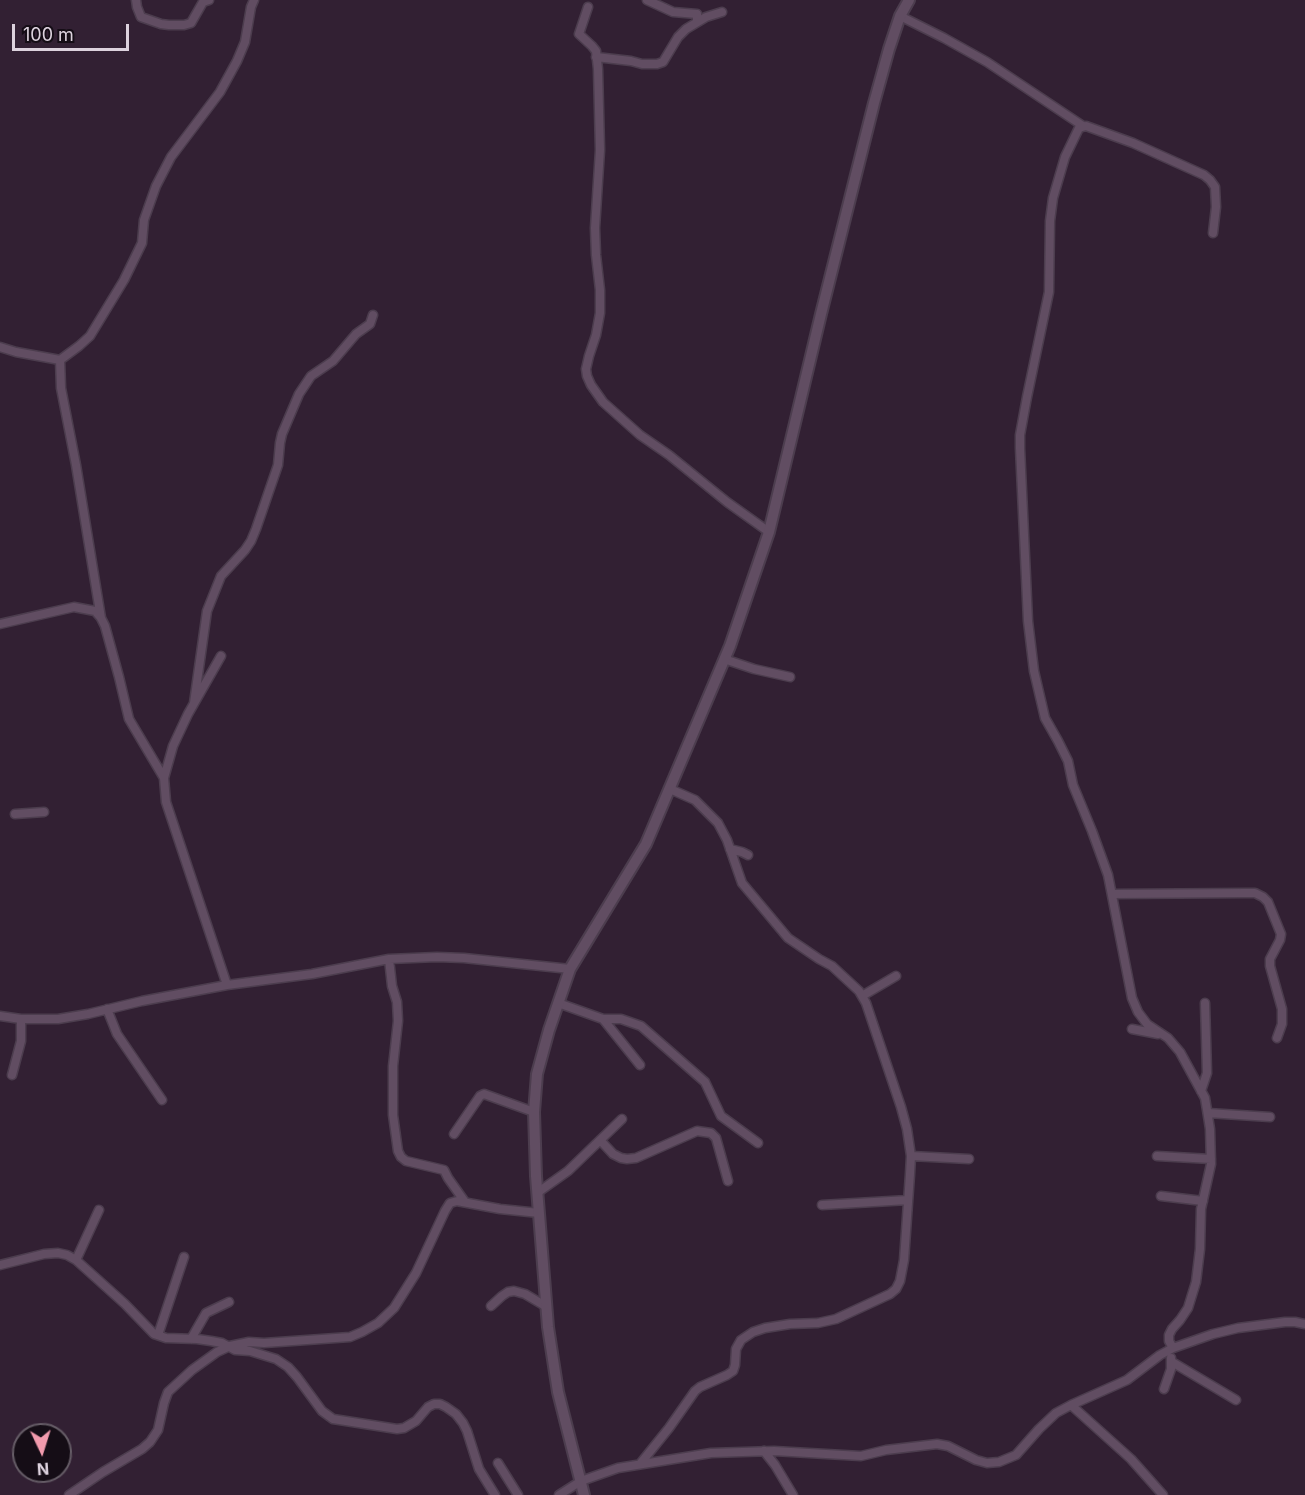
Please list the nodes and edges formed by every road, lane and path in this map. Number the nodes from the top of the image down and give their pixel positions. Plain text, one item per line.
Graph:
1 (136, 0) edge
2 (208, 0) edge
3 (254, 0) edge
4 (647, 0) edge
5 (909, 0) edge
6 (588, 7) dead end
7 (722, 12) dead end
8 (900, 16) junction
9 (697, 22) junction
10 (596, 57) junction
11 (1083, 126) junction
12 (1213, 233) dead end
13 (374, 315) dead end
14 (0, 347) edge
15 (60, 360) junction
16 (769, 532) junction
17 (98, 613) junction
18 (0, 624) edge
19 (220, 656) dead end
20 (724, 659) junction
21 (790, 677) dead end
22 (194, 703) junction
23 (164, 778) junction
24 (670, 789) junction
25 (44, 812) dead end
26 (15, 814) dead end
27 (730, 849) junction
28 (748, 855) dead end
29 (1112, 894) junction
30 (389, 959) junction
31 (570, 969) junction
32 (896, 976) dead end
33 (227, 985) junction
34 (862, 996) junction
35 (1205, 1003) dead end
36 (558, 1004) junction
37 (107, 1010) junction
38 (0, 1016) edge
39 (21, 1019) junction
40 (603, 1019) junction
41 (1132, 1029) dead end
42 (1162, 1035) junction
43 (1277, 1038) dead end
44 (640, 1065) dead end
45 (12, 1075) dead end
46 (1201, 1091) junction
47 (162, 1100) dead end
48 (534, 1112) junction
49 (1208, 1113) junction
50 (1270, 1117) dead end
51 (622, 1119) dead end
52 (454, 1134) dead end
53 (600, 1140) junction
54 (758, 1143) dead end
55 (911, 1156) junction
56 (1157, 1156) dead end
57 (969, 1159) dead end
58 (1211, 1159) junction
59 (728, 1181) dead end
60 (537, 1193) junction
61 (1161, 1196) dead end
62 (908, 1200) junction
63 (1203, 1201) junction
64 (465, 1202) junction
65 (822, 1205) dead end
66 (99, 1210) dead end
67 (539, 1213) junction
68 (184, 1257) dead end
69 (76, 1260) junction
70 (0, 1265) edge
71 (229, 1302) dead end
72 (491, 1306) dead end
73 (546, 1307) junction
74 (1305, 1324) edge
75 (158, 1335) junction
76 (191, 1339) junction
77 (230, 1346) junction
78 (1172, 1349) junction
79 (1172, 1362) junction
80 (1164, 1389) dead end
81 (1236, 1400) dead end
82 (1071, 1405) junction
83 (764, 1451) junction
84 (498, 1463) dead end
85 (640, 1464) junction
86 (581, 1481) junction
87 (69, 1495) edge
88 (495, 1495) edge
89 (518, 1495) edge
90 (559, 1495) edge
91 (584, 1495) edge
92 (793, 1495) edge
93 (1163, 1495) edge

1 - 2 street
3 - 15 street
4 - 9 street
5 - 8 street
6 - 10 street
7 - 9 street
8 - 11 street
8 - 16 street
9 - 10 street
10 - 16 street
11 - 12 street
11 - 29 street
13 - 22 street
14 - 15 street
15 - 17 street
16 - 20 street
17 - 18 street
17 - 23 street
19 - 22 street
20 - 21 street
20 - 24 street
22 - 23 street
23 - 33 street
24 - 27 street
24 - 31 street
25 - 26 street
27 - 28 street
27 - 34 street
29 - 42 street
29 - 43 street
30 - 31 street
30 - 33 street
30 - 64 street
31 - 36 street
32 - 34 street
33 - 37 street
34 - 55 street
35 - 46 street
36 - 40 street
36 - 48 street
37 - 39 street
37 - 47 street
38 - 39 street
39 - 45 street
40 - 44 street
40 - 54 street
41 - 42 street
42 - 46 street
46 - 49 street
48 - 52 street
48 - 60 street
49 - 50 street
49 - 58 street
51 - 53 street
53 - 59 street
53 - 60 street
55 - 57 street
55 - 62 street
56 - 58 street
58 - 63 street
60 - 67 street
61 - 63 street
62 - 65 street
62 - 85 street
63 - 78 street
64 - 67 street
64 - 77 street
66 - 69 street
67 - 73 street
68 - 75 street
69 - 70 street
69 - 75 street
71 - 76 street
72 - 73 street
73 - 86 street
74 - 78 street
75 - 76 street
76 - 77 street
77 - 87 street
77 - 88 street
78 - 79 street
78 - 82 street
79 - 80 street
79 - 81 street
82 - 83 street
82 - 93 street
83 - 85 street
83 - 92 street
84 - 89 street
85 - 86 street
86 - 90 street
86 - 91 street

